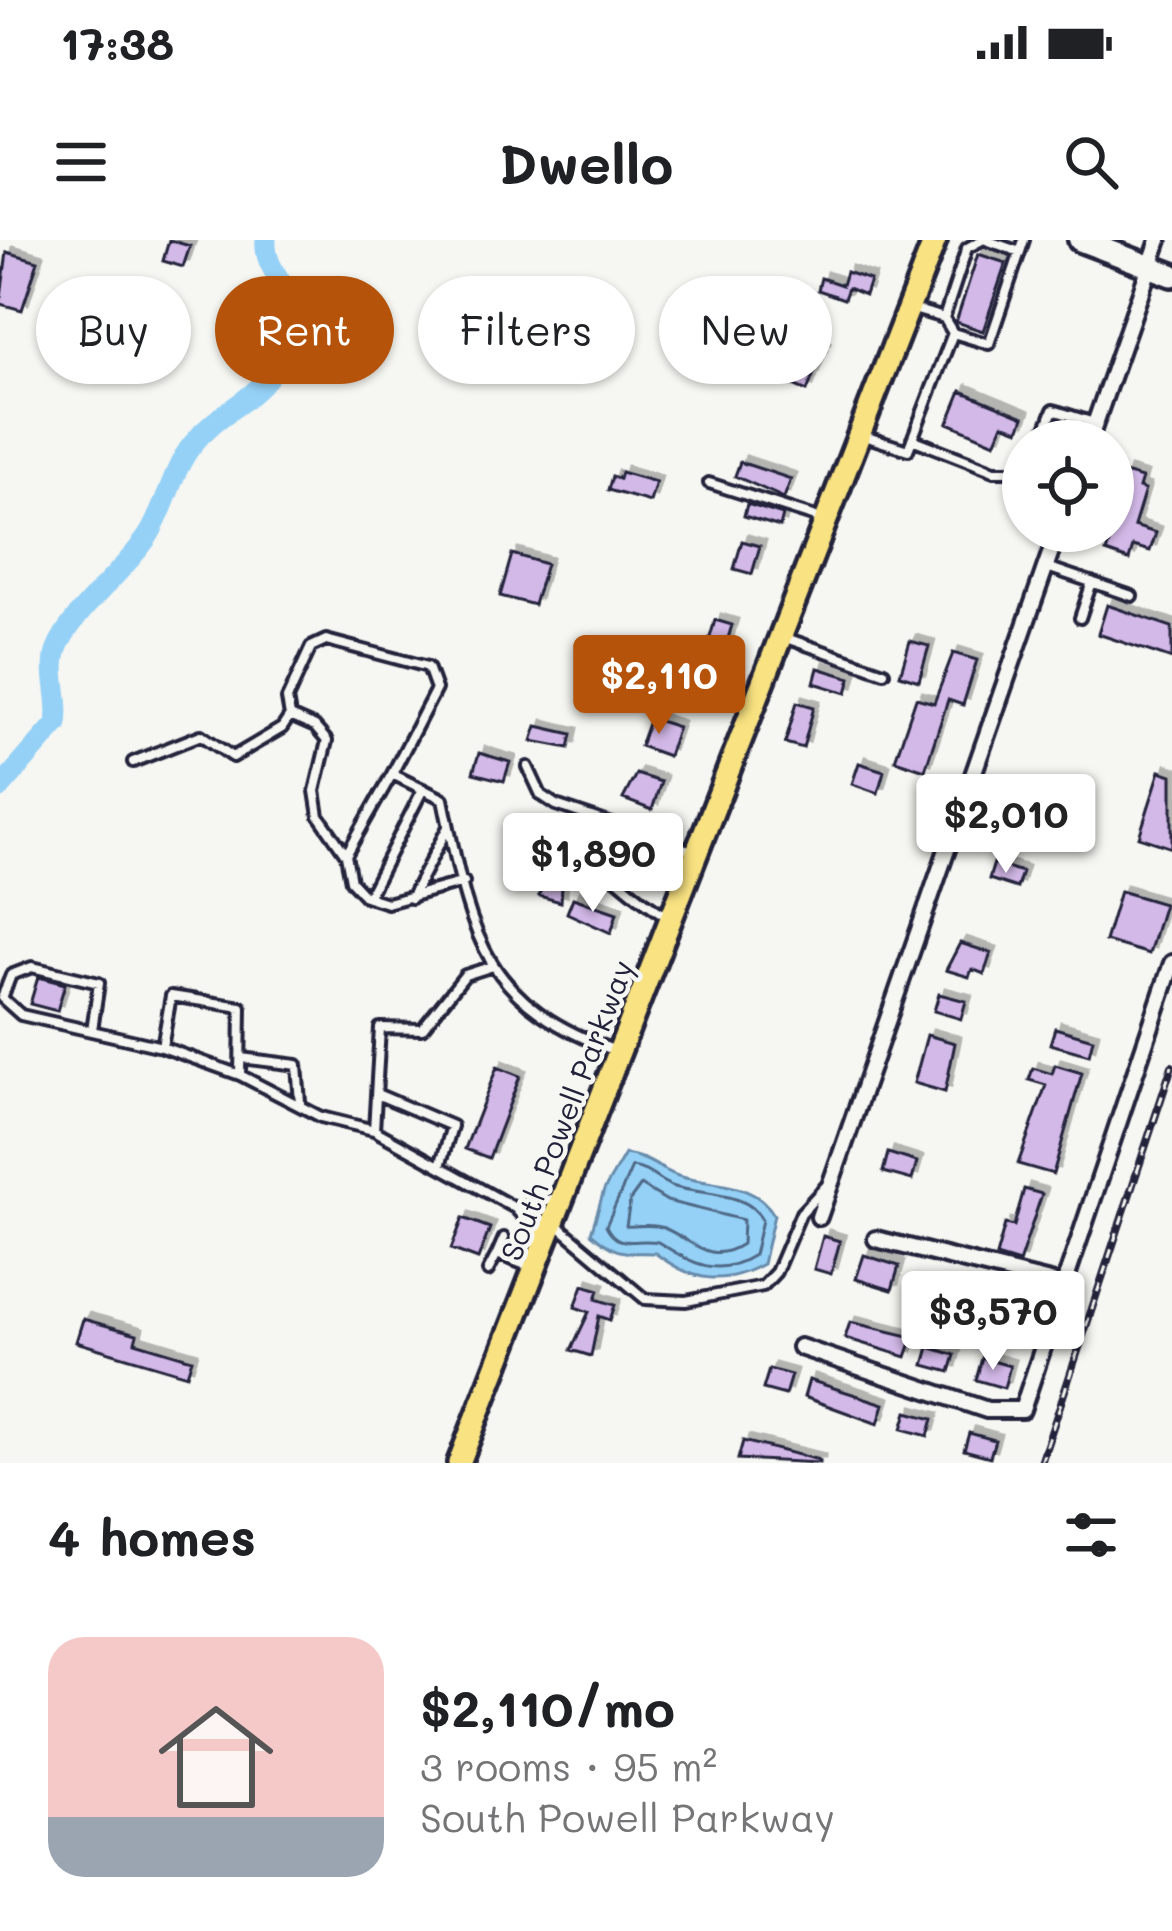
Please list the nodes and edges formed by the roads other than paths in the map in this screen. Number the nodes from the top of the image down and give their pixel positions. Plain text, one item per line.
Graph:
1 (935, 240) edge
2 (984, 240) edge
3 (1024, 240) edge
4 (1080, 240) edge
5 (1159, 240) edge
6 (1020, 252) junction
7 (1150, 267) junction
8 (1172, 274) edge
9 (909, 308) junction
10 (944, 318) junction
11 (953, 333) junction
12 (1049, 420) edge
13 (1085, 420) edge
14 (1096, 420) edge
15 (860, 434) junction
16 (912, 439) junction
17 (1002, 471) edge
18 (710, 483) dead end
19 (826, 520) junction
20 (1050, 552) edge
21 (1045, 567) junction
22 (1091, 582) junction
23 (1132, 596) dead end
24 (1080, 618) dead end
25 (781, 637) junction
26 (884, 672) dead end
27 (290, 716) junction
28 (133, 762) dead end
29 (528, 767) dead end
30 (392, 774) junction
31 (423, 789) junction
32 (448, 826) junction
33 (696, 853) junction
34 (346, 855) junction
35 (537, 855) dead end
36 (464, 882) junction
37 (368, 897) junction
38 (411, 898) junction
39 (671, 919) junction
40 (1172, 963) edge
41 (490, 968) junction
42 (1, 999) edge
43 (92, 1030) junction
44 (162, 1047) junction
45 (620, 1052) junction
46 (241, 1058) junction
47 (240, 1075) junction
48 (379, 1095) junction
49 (300, 1102) junction
50 (374, 1130) junction
51 (440, 1166) junction
52 (831, 1180) junction
53 (566, 1196) junction
54 (515, 1208) junction
55 (819, 1217) dead end
56 (551, 1233) junction
57 (503, 1238) dead end
58 (876, 1238) dead end
59 (497, 1254) junction
60 (538, 1270) junction
61 (488, 1271) dead end
62 (1066, 1286) junction
63 (800, 1347) dead end
64 (458, 1463) edge

1 - 9 main road, South Powell Parkway
2 - 6 lane
2 - 10 lane
3 - 6 lane
4 - 7 main road
5 - 7 street
6 - 11 lane
7 - 8 main road
7 - 14 street
9 - 10 lane
9 - 15 main road, South Powell Parkway
10 - 11 lane
11 - 16 lane
12 - 13 lane
15 - 16 lane
15 - 19 main road, South Powell Parkway
16 - 17 lane
18 - 19 lane
19 - 25 main road, South Powell Parkway
20 - 21 street
21 - 22 lane
21 - 52 street
22 - 23 lane
22 - 24 lane
25 - 26 lane
25 - 33 main road, South Powell Parkway
27 - 28 lane
27 - 30 lane
27 - 34 lane
29 - 33 lane
30 - 31 lane
30 - 34 lane
31 - 32 lane
31 - 37 lane
32 - 36 lane
32 - 38 lane
33 - 39 main road, South Powell Parkway
34 - 37 lane
35 - 39 lane
36 - 38 lane
36 - 41 lane
37 - 38 lane
39 - 45 main road, South Powell Parkway
40 - 62 street
41 - 45 lane
41 - 48 lane
42 - 43 lane
42 - 43 lane
43 - 44 lane
44 - 46 lane
44 - 47 lane
45 - 53 main road, South Powell Parkway
46 - 47 lane
46 - 49 lane
47 - 49 lane
48 - 50 lane
48 - 51 lane
49 - 50 lane
50 - 51 lane
51 - 54 lane
52 - 55 street
52 - 56 lane
53 - 54 lane
53 - 56 main road, South Powell Parkway
54 - 56 lane
56 - 60 main road, South Powell Parkway
57 - 59 lane
58 - 62 street
59 - 60 lane
59 - 61 lane
60 - 64 main road, South Powell Parkway
62 - 63 street

